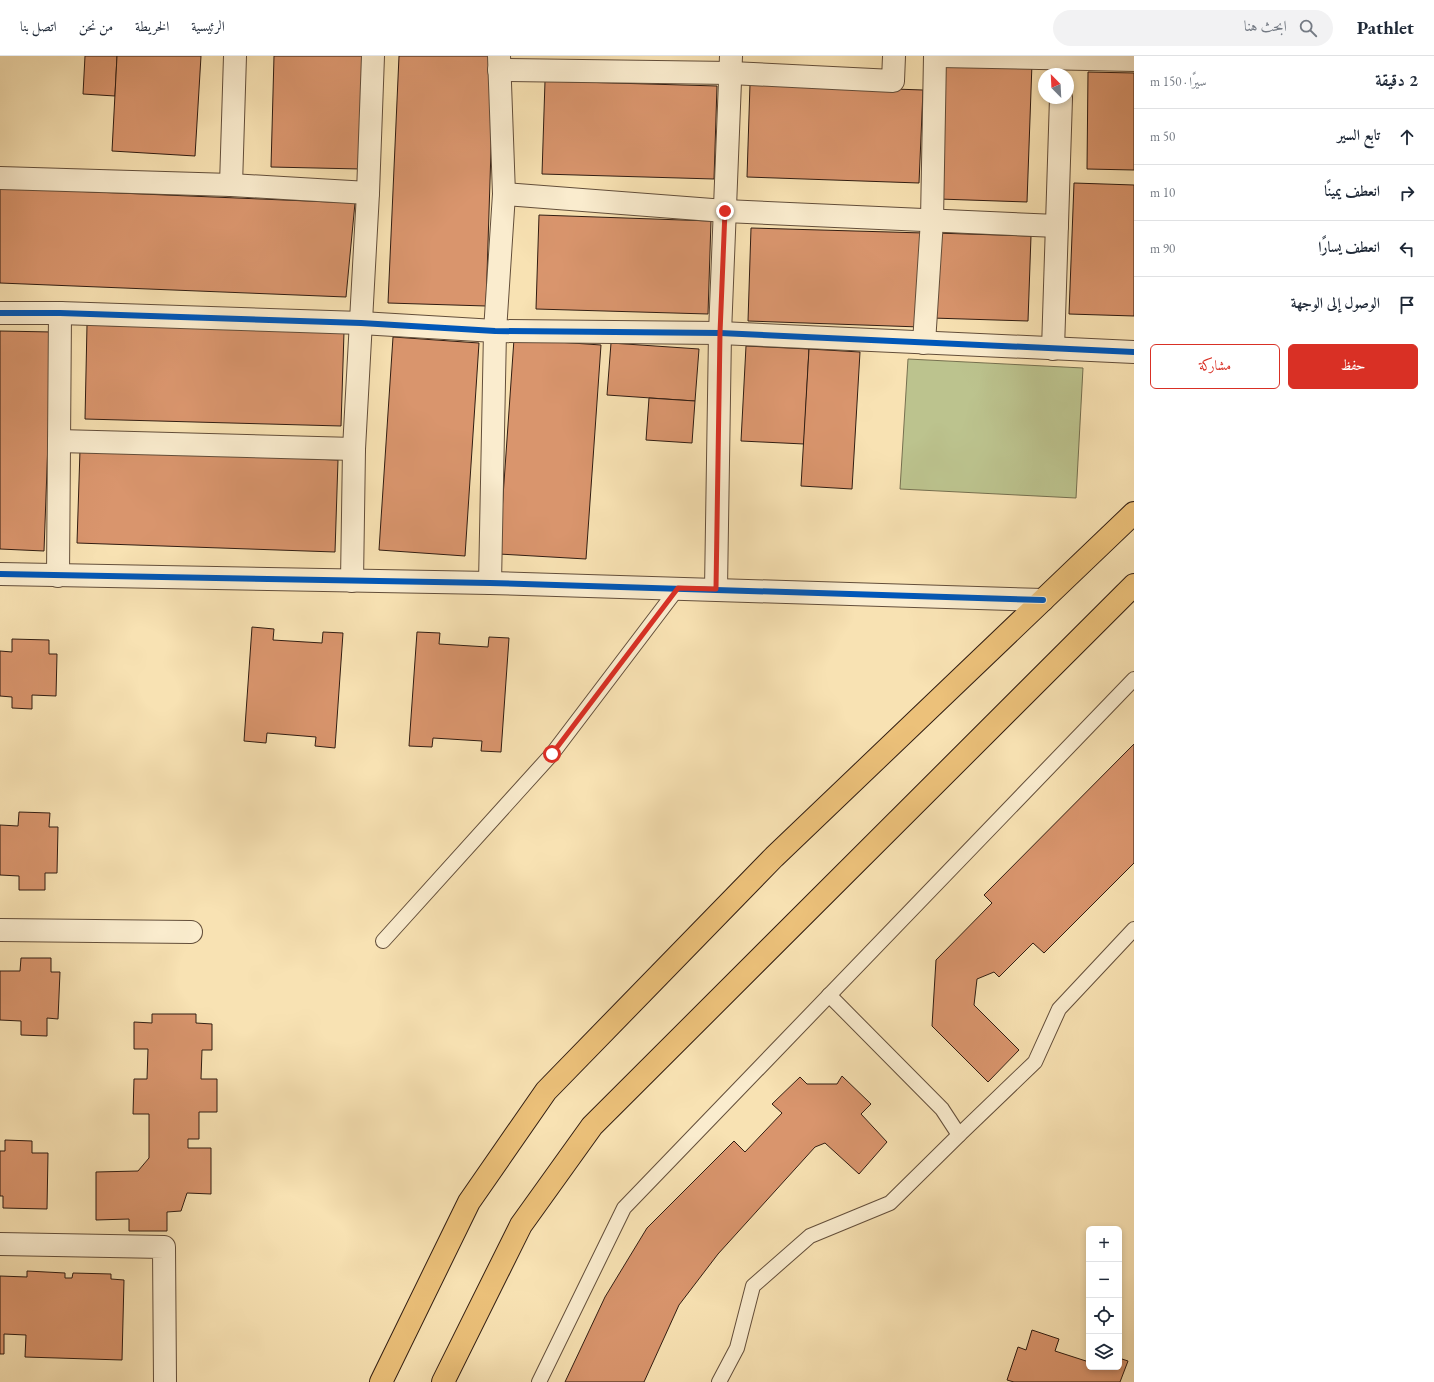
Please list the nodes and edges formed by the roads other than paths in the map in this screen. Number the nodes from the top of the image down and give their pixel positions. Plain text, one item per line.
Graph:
1 (235, 56) edge
2 (373, 56) edge
3 (894, 56) edge
4 (935, 56) edge
5 (940, 56) edge
6 (1134, 60) edge
7 (499, 63) edge
8 (1062, 63) edge
9 (731, 65) edge
10 (1061, 104) edge
11 (0, 178) edge
12 (231, 185) junction
13 (368, 193) junction
14 (504, 194) junction
15 (725, 211) junction
16 (932, 220) junction
17 (1057, 226) junction
18 (0, 313) edge
19 (60, 313) junction
20 (361, 323) junction
21 (495, 332) junction
22 (720, 333) junction
23 (924, 343) junction
24 (1053, 348) junction
25 (1134, 352) edge
26 (59, 442) junction
27 (354, 449) junction
28 (1134, 513) edge
29 (0, 574) edge
30 (58, 576) junction
31 (352, 581) junction
32 (490, 583) junction
33 (1134, 584) edge
34 (678, 588) junction
35 (716, 589) junction
36 (1043, 600) junction
37 (1134, 679) edge
38 (1134, 929) edge
39 (0, 930) edge
40 (191, 932) dead end
41 (384, 941) dead end
42 (829, 995) junction
43 (959, 1135) junction
44 (0, 1244) edge
45 (164, 1382) edge
46 (381, 1382) edge
47 (443, 1382) edge
48 (539, 1382) edge
49 (719, 1382) edge

1 - 12 street
2 - 13 street
3 - 9 street
4 - 16 street
5 - 8 street
6 - 8 street
7 - 9 street
7 - 14 street
9 - 15 street
10 - 17 street
11 - 12 street
12 - 13 street
13 - 20 street
14 - 15 street
14 - 21 street
15 - 16 street
15 - 22 street
16 - 17 street
16 - 23 street
17 - 24 street
18 - 19 street
19 - 20 street
19 - 26 street
20 - 21 street
20 - 27 street
21 - 22 street
21 - 32 street
22 - 23 street
22 - 35 street
23 - 24 street
24 - 25 street
26 - 27 street
26 - 30 street
27 - 31 street
28 - 36 highway
29 - 30 street
30 - 31 street
31 - 32 street
32 - 34 street
33 - 47 highway
34 - 35 street
34 - 41 lane
35 - 36 street
36 - 46 highway
37 - 42 lane
38 - 43 lane
39 - 40 street
42 - 43 lane
42 - 48 lane
43 - 49 lane
44 - 45 street

